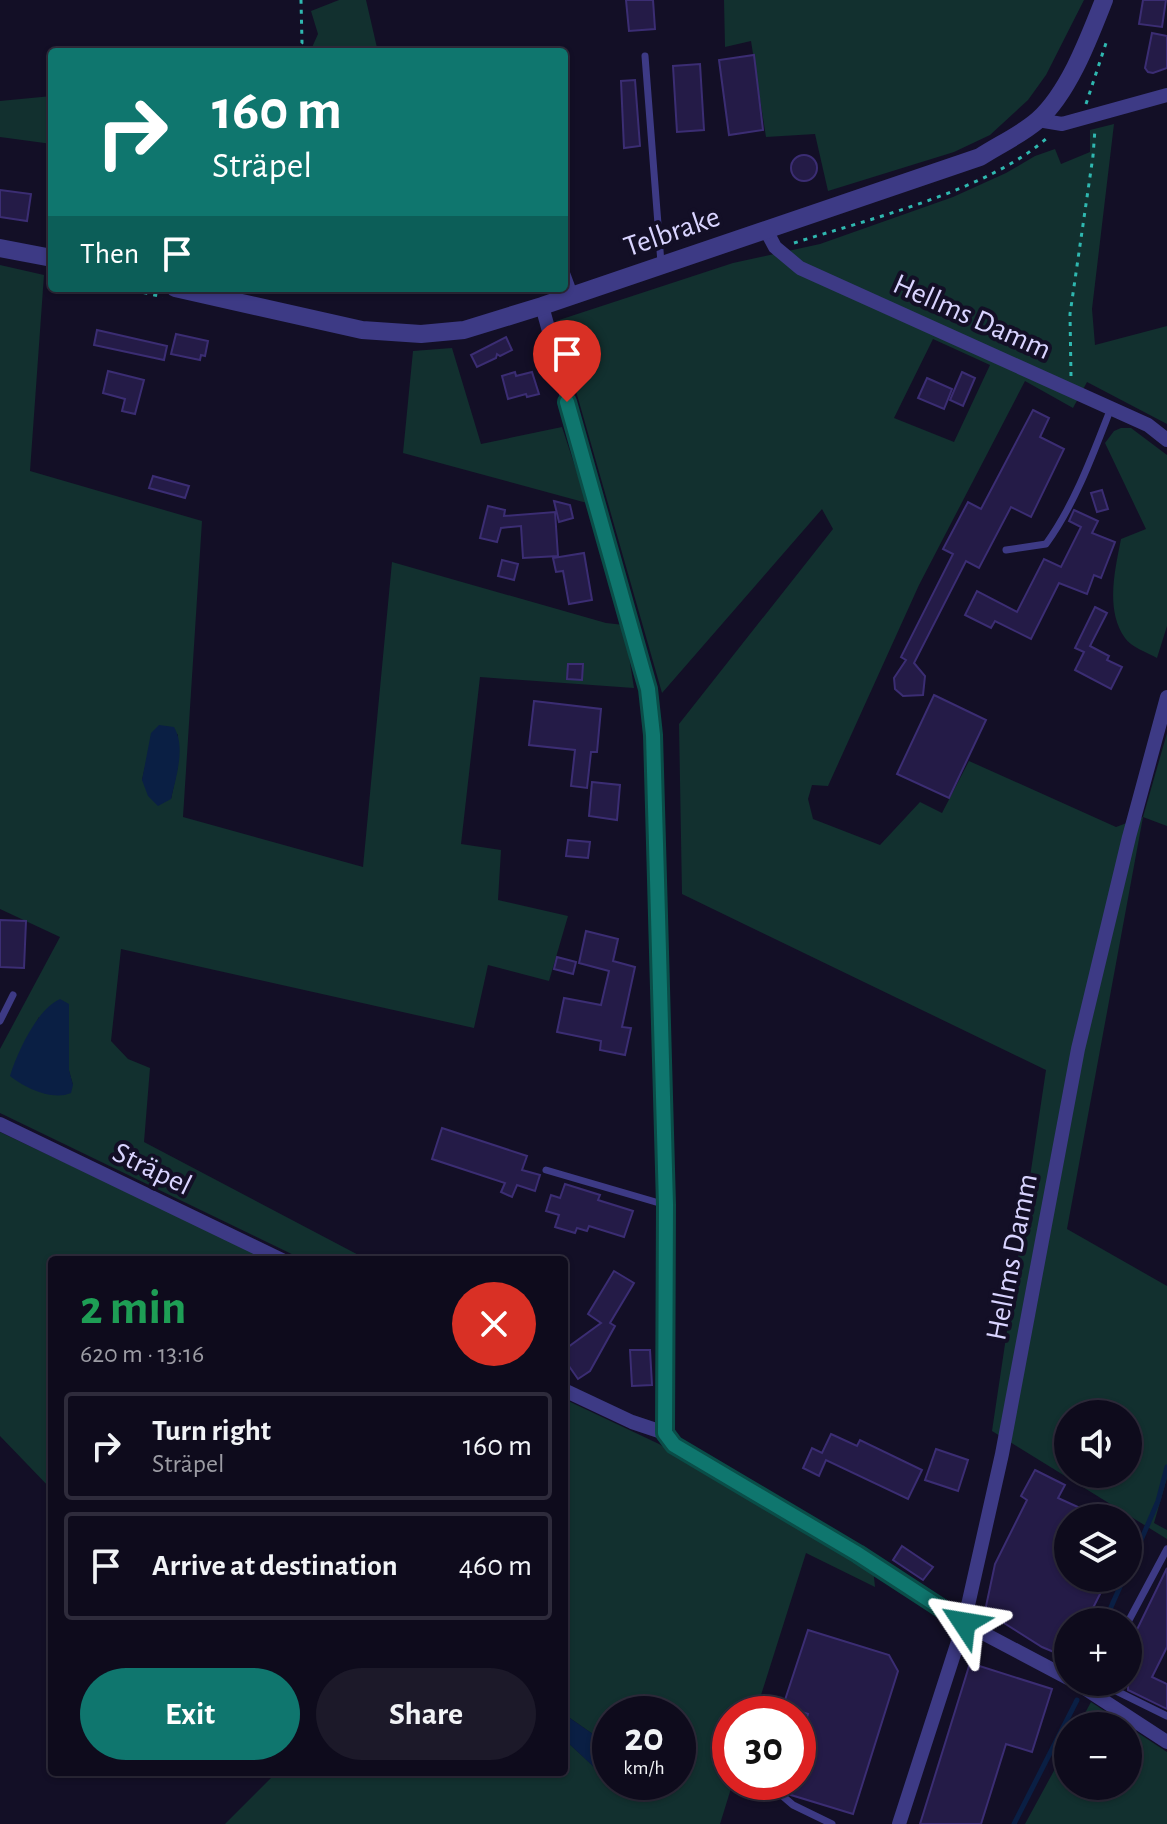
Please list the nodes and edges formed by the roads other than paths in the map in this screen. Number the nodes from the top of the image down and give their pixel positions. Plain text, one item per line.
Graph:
1 (1104, 0) edge
2 (645, 56) dead end
3 (1167, 95) edge
4 (1038, 120) junction
5 (766, 230) junction
6 (0, 248) edge
7 (48, 257) edge
8 (661, 265) junction
9 (568, 278) edge
10 (171, 293) edge
11 (574, 295) junction
12 (542, 306) junction
13 (1111, 408) junction
14 (1167, 440) edge
15 (1006, 550) dead end
16 (1167, 697) edge
17 (13, 995) dead end
18 (0, 1021) edge
19 (0, 1124) edge
20 (546, 1170) dead end
21 (666, 1205) junction
22 (274, 1256) edge
23 (568, 1392) edge
24 (665, 1433) junction
25 (1167, 1549) edge
26 (1135, 1608) edge
27 (964, 1623) junction
28 (1054, 1671) edge
29 (1110, 1696) edge
30 (1121, 1696) edge
31 (1167, 1716) edge
32 (1167, 1742) edge
33 (787, 1800) edge
34 (832, 1824) edge
35 (899, 1824) edge

1 - 4 street, Telbrake
2 - 8 lane
3 - 4 street
4 - 5 street, Telbrake
5 - 8 street, Telbrake
5 - 13 street, Hellms Damm
6 - 7 street
8 - 11 street, Telbrake
9 - 11 lane
10 - 12 street, Telbrake
11 - 12 street, Telbrake
12 - 21 street
13 - 14 street, Hellms Damm
13 - 15 lane
16 - 27 street, Hellms Damm
17 - 18 lane
19 - 22 street, Sträpel
20 - 21 lane
21 - 24 street
23 - 24 street
24 - 27 street
25 - 26 lane
27 - 28 street
27 - 35 street, Hellms Damm
29 - 32 street
30 - 31 lane
33 - 34 lane

